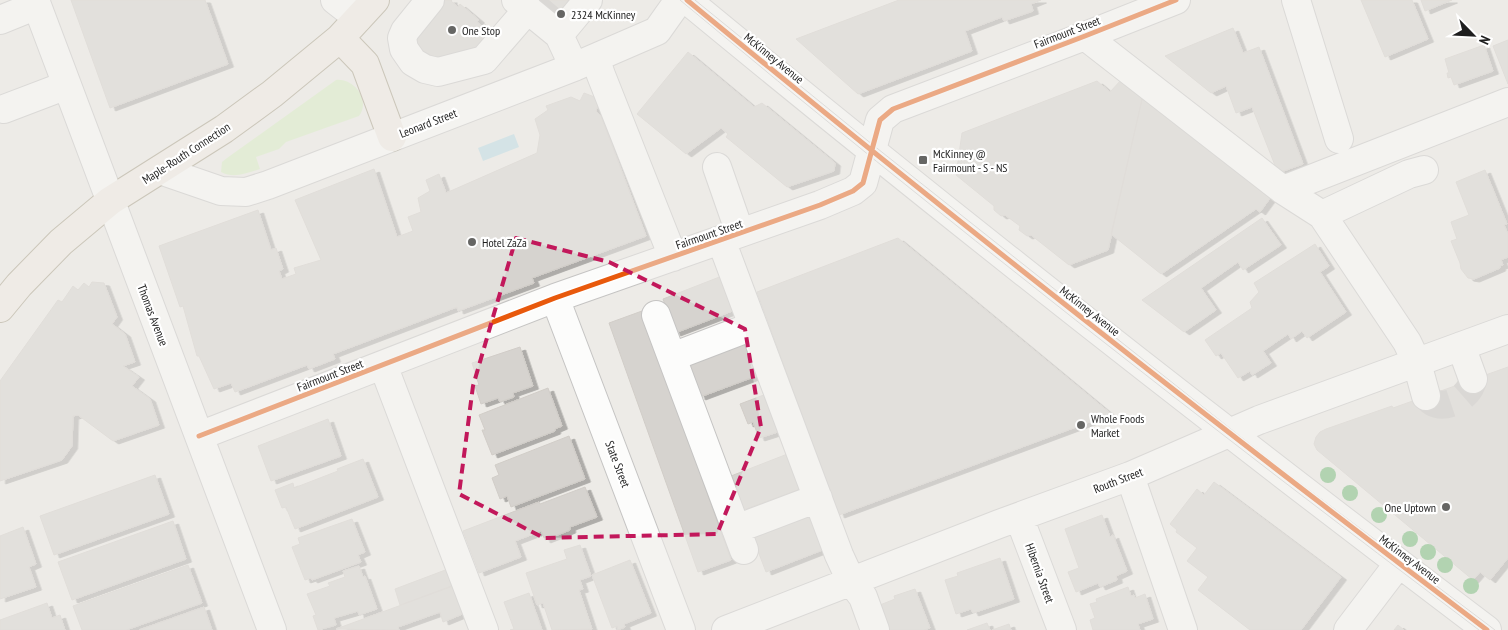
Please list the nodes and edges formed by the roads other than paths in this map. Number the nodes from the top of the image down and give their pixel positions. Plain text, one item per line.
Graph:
1 (335, 0) edge
2 (430, 0) edge
3 (588, 0) edge
4 (679, 0) edge
5 (687, 0) edge
6 (1176, 0) edge
7 (1296, 0) edge
8 (36, 3) edge
9 (531, 8) edge
10 (358, 19) edge
11 (0, 20) edge
12 (559, 35) junction
13 (1086, 36) junction
14 (585, 62) junction
15 (67, 85) junction
16 (1508, 102) edge
17 (4, 109) dead end
18 (392, 137) junction
19 (1339, 140) dead end
20 (872, 151) junction
21 (717, 167) dead end
22 (160, 170) junction
23 (1424, 170) dead end
24 (1283, 190) junction
25 (110, 201) junction
26 (1322, 215) junction
27 (731, 237) junction
28 (673, 257) junction
29 (555, 298) junction
30 (0, 308) edge
31 (656, 315) dead end
32 (753, 326) junction
33 (1508, 328) edge
34 (1461, 346) junction
35 (672, 357) junction
36 (1417, 363) junction
37 (383, 365) junction
38 (1473, 379) dead end
39 (1426, 396) dead end
40 (1228, 433) junction
41 (199, 436) junction
42 (1130, 476) junction
43 (818, 498) junction
44 (1019, 517) junction
45 (1399, 563) junction
46 (851, 581) junction
47 (272, 630) edge
48 (484, 630) edge
49 (682, 630) edge
50 (726, 630) edge
51 (876, 630) edge
52 (1062, 630) edge
53 (1183, 630) edge
54 (1348, 630) edge
55 (1487, 630) edge

1 - 10 street
2 - 9 street
3 - 12 street
4 - 14 street, Leonard Street
5 - 20 street, McKinney Avenue
6 - 13 street, Fairmount Street
7 - 19 street
8 - 11 street
8 - 15 street, Thomas Avenue
9 - 12 street
10 - 18 main road
10 - 22 main road, Maple-Routh Connection
12 - 14 street
13 - 20 street, Fairmount Street
13 - 24 street
14 - 18 street, Leonard Street
14 - 28 street
15 - 17 street
15 - 25 street, Thomas Avenue
16 - 24 street
18 - 22 street, Leonard Street
20 - 27 street, Fairmount Street
20 - 40 street, McKinney Avenue
21 - 27 street
22 - 25 main road, Maple-Routh Connection
23 - 26 street
24 - 26 street
25 - 30 main road, Maple-Routh Connection
25 - 41 street, Thomas Avenue
26 - 36 street
27 - 28 street, Fairmount Street
27 - 32 street
28 - 29 street, Fairmount Street
29 - 37 street, Fairmount Street
29 - 49 street, State Street
31 - 35 street
32 - 35 street
32 - 43 street
33 - 34 street, Routh Street
34 - 36 street, Routh Street
34 - 38 street
35 - 43 street
36 - 39 street
36 - 40 street, Routh Street
37 - 41 street, Fairmount Street
37 - 48 street
40 - 42 street, Routh Street
40 - 45 street, McKinney Avenue
41 - 47 street, Thomas Avenue
42 - 44 street, Routh Street
42 - 53 street
43 - 46 street
44 - 46 street, Routh Street
44 - 52 street, Hibernia Street
45 - 54 street
45 - 55 street, McKinney Avenue
46 - 50 street, Routh Street
46 - 51 street

